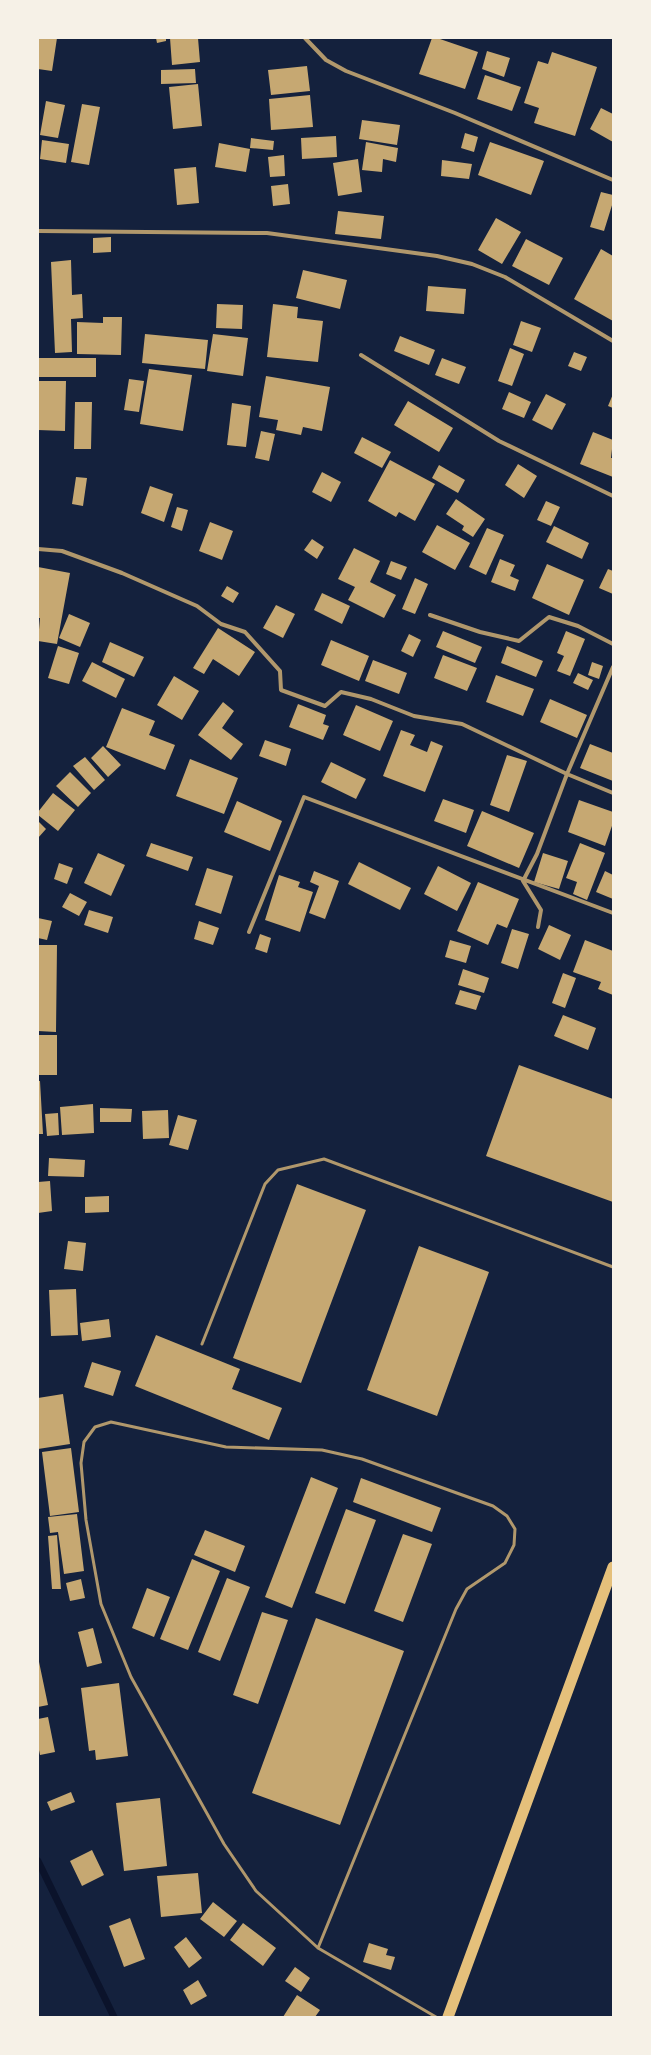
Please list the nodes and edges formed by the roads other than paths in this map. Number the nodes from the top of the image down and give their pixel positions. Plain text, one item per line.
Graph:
1 (305, 38) edge
2 (613, 180) edge
3 (38, 231) edge
4 (613, 341) edge
5 (361, 355) dead end
6 (613, 496) edge
7 (38, 549) edge
8 (430, 615) dead end
9 (613, 644) edge
10 (613, 667) edge
11 (567, 774) junction
12 (613, 792) edge
13 (523, 881) junction
14 (613, 914) edge
15 (538, 927) dead end
16 (249, 932) dead end
17 (613, 1267) edge
18 (202, 1344) dead end
19 (613, 1567) edge
20 (318, 1948) junction
21 (436, 2017) edge
22 (448, 2017) edge

1 - 2 street
3 - 4 street
5 - 6 street
7 - 11 street
8 - 9 street
10 - 11 street
11 - 12 street
11 - 13 street
13 - 14 street
13 - 15 street
13 - 16 street
17 - 18 lane
19 - 22 highway
20 - 20 lane
20 - 21 lane

